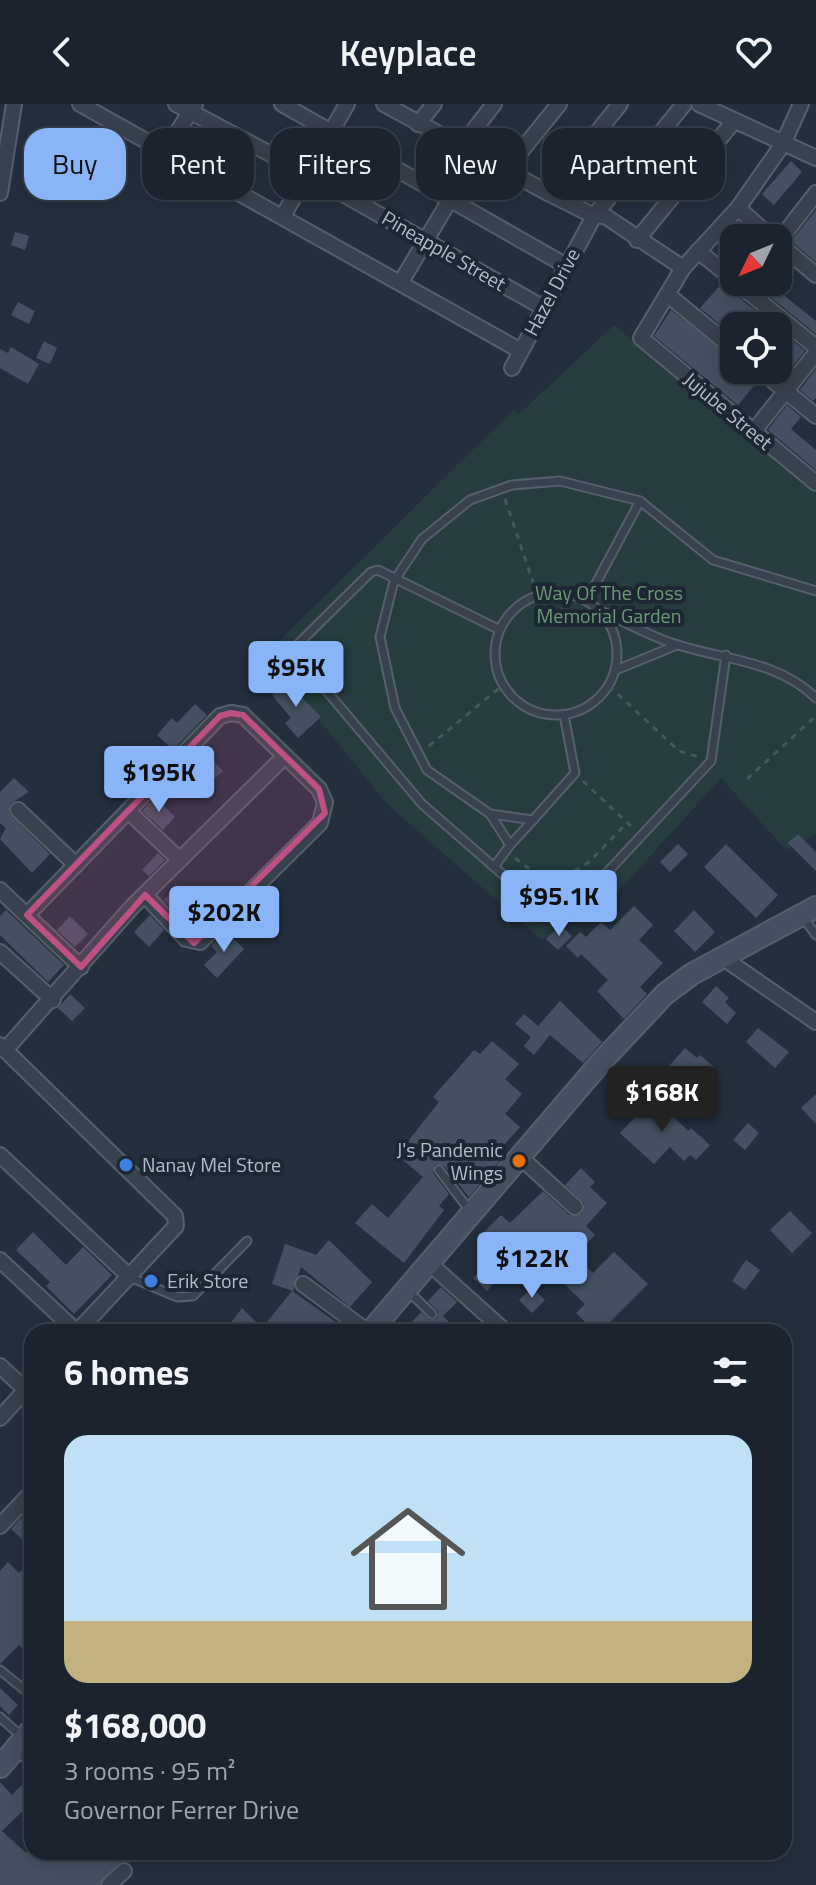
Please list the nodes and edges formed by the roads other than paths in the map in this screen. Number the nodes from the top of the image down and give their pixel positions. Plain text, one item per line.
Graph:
1 (14, 104) edge
2 (80, 104) edge
3 (176, 104) edge
4 (282, 104) edge
5 (347, 104) edge
6 (384, 104) edge
7 (434, 104) edge
8 (494, 104) edge
9 (559, 104) edge
10 (620, 104) edge
11 (684, 104) edge
12 (699, 104) edge
13 (801, 104) edge
14 (193, 108) edge
15 (734, 121) junction
16 (418, 124) junction
17 (180, 128) edge
18 (326, 128) edge
19 (333, 128) edge
20 (425, 128) edge
21 (475, 128) edge
22 (601, 128) edge
23 (142, 139) edge
24 (783, 144) junction
25 (526, 145) edge
26 (270, 152) edge
27 (816, 158) edge
28 (0, 193) edge
29 (816, 193) edge
30 (254, 200) edge
31 (292, 200) edge
32 (353, 200) edge
33 (449, 200) joint
34 (562, 200) edge
35 (738, 208) junction
36 (283, 216) junction
37 (594, 216) junction
38 (756, 224) edge
39 (792, 225) edge
40 (637, 240) junction
41 (425, 241) junction
42 (698, 251) junction
43 (792, 255) edge
44 (565, 265) junction
45 (683, 268) junction
46 (720, 269) edge
47 (816, 275) edge
48 (401, 282) junction
49 (668, 295) junction
50 (753, 296) edge
51 (542, 307) junction
52 (720, 338) edge
53 (816, 347) edge
54 (521, 351) junction
55 (816, 353) edge
56 (512, 368) dead end
57 (777, 384) edge
58 (786, 391) junction
59 (816, 416) edge
60 (753, 432) junction
61 (816, 483) edge
62 (640, 501) junction
63 (394, 581) junction
64 (816, 591) edge
65 (587, 600) junction
66 (601, 611) junction
67 (498, 629) junction
68 (677, 645) junction
69 (726, 655) junction
70 (616, 670) junction
71 (816, 698) edge
72 (564, 715) junction
73 (285, 756) junction
74 (18, 810) dead end
75 (128, 811) junction
76 (490, 814) junction
77 (533, 820) junction
78 (508, 848) junction
79 (180, 860) junction
80 (76, 865) junction
81 (494, 867) junction
82 (0, 890) edge
83 (145, 895) junction
84 (808, 910) edge
85 (27, 915) junction
86 (816, 935) edge
87 (0, 952) edge
88 (722, 957) junction
89 (81, 967) junction
90 (53, 1000) junction
91 (816, 1022) edge
92 (3, 1047) edge
93 (0, 1155) edge
94 (520, 1157) junction
95 (439, 1170) dead end
96 (575, 1207) dead end
97 (472, 1213) junction
98 (247, 1241) dead end
99 (0, 1260) edge
100 (429, 1263) junction
101 (130, 1277) junction
102 (303, 1284) dead end
103 (407, 1289) junction
104 (432, 1314) dead end
105 (68, 1324) edge
106 (85, 1324) edge
107 (358, 1324) edge
108 (376, 1324) edge
109 (497, 1324) edge
110 (0, 1366) edge
111 (24, 1383) edge
112 (24, 1392) edge
113 (0, 1418) edge
114 (24, 1500) edge
115 (0, 1526) edge
116 (0, 1670) edge
117 (24, 1690) edge
118 (0, 1717) edge
119 (24, 1741) edge
120 (24, 1745) edge
121 (0, 1767) edge
122 (124, 1871) dead end
123 (109, 1885) edge

1 - 28 street
2 - 23 street
3 - 14 street, Pineapple Street
4 - 18 street
5 - 19 street
6 - 16 street
7 - 16 street
8 - 21 street
9 - 25 street
10 - 22 street
11 - 37 street, Hazel Drive
12 - 15 street
13 - 24 street
14 - 17 street
14 - 26 street, Pineapple Street
15 - 24 street
15 - 40 street
16 - 20 street
24 - 27 street
24 - 35 street
29 - 39 street
30 - 36 street
31 - 36 street
32 - 41 street, Pineapple Street
33 - 41 street
33 - 44 street
34 - 37 street
35 - 38 street
35 - 42 street
36 - 48 street
37 - 40 street
37 - 44 street, Hazel Drive
40 - 45 street
41 - 48 street
41 - 51 street, Pineapple Street
42 - 45 street
42 - 46 street
43 - 47 street
44 - 51 street, Hazel Drive
45 - 49 street
48 - 54 street
49 - 52 street
49 - 60 street, Jujube Street
50 - 53 street
51 - 54 street, Hazel Drive
54 - 56 street, Hazel Drive
55 - 58 street
57 - 58 street
58 - 59 street
58 - 60 street
60 - 61 street, Jujube Street
62 - 63 lane
62 - 64 lane
62 - 65 lane
63 - 67 lane
63 - 76 lane
63 - 81 lane
65 - 66 lane
65 - 67 lane
66 - 68 lane
66 - 70 lane
67 - 72 lane
68 - 69 lane
68 - 70 lane
69 - 71 lane
69 - 81 lane
70 - 72 lane
72 - 77 lane
73 - 75 street
73 - 79 street
73 - 83 street
74 - 80 street
75 - 79 street
75 - 80 street
76 - 77 lane
76 - 78 lane
77 - 78 lane
78 - 81 lane
79 - 83 street
80 - 85 street
82 - 85 street
83 - 89 street
84 - 86 lane
84 - 88 main road
85 - 89 street
87 - 90 street
88 - 91 street
88 - 94 main road
89 - 90 street
90 - 92 street
92 - 101 street
93 - 101 street
94 - 96 street
94 - 97 main road
95 - 97 lane
97 - 100 main road
98 - 101 lane
99 - 105 street
100 - 103 main road
100 - 109 street
101 - 106 street
102 - 107 street
103 - 104 lane
103 - 108 main road
110 - 111 street
112 - 113 street
114 - 115 street
116 - 117 lane
118 - 119 lane
120 - 121 main road
122 - 123 street

